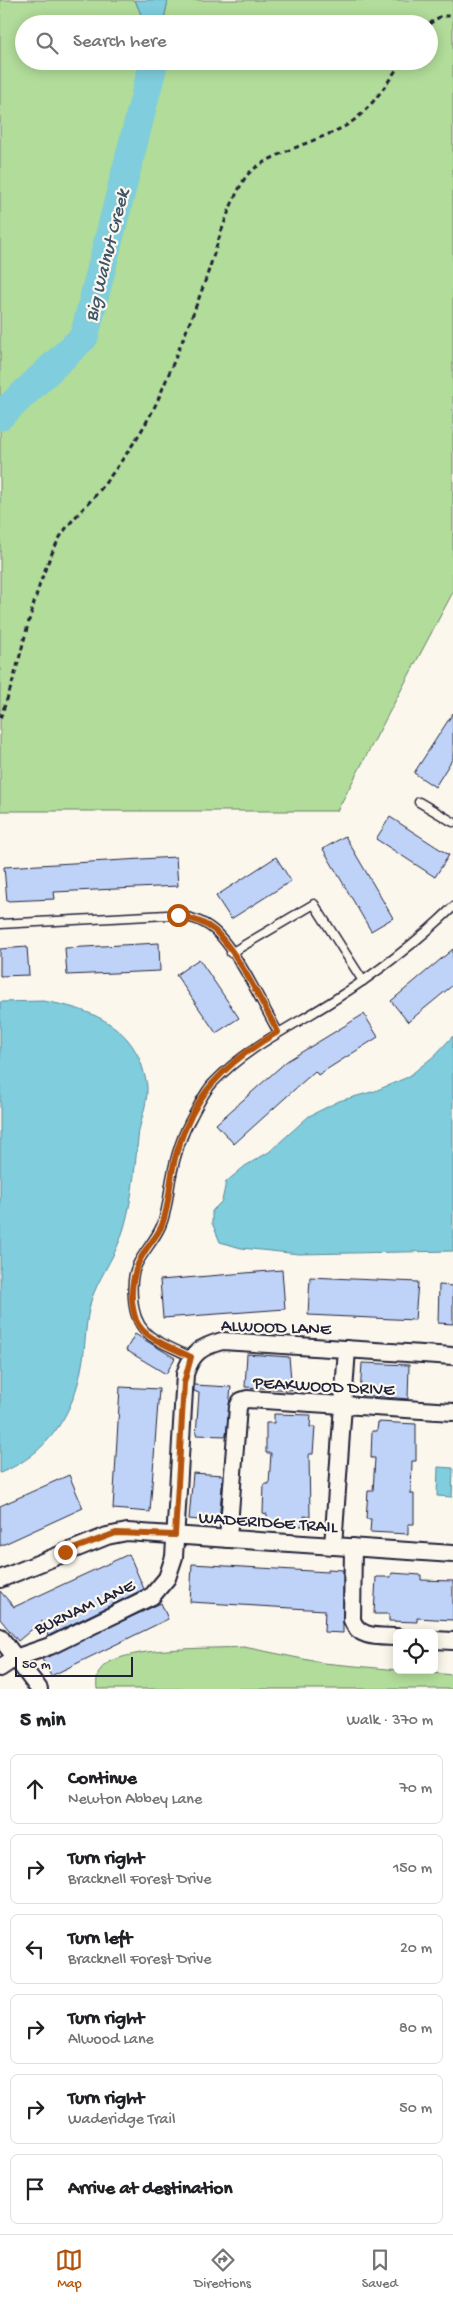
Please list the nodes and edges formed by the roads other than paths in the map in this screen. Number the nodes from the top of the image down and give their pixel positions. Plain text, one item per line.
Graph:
1 (419, 802) dead end
2 (452, 820) edge
3 (453, 908) edge
4 (0, 924) edge
5 (231, 953) junction
6 (363, 981) junction
7 (278, 1032) junction
8 (347, 1349) junction
9 (453, 1356) edge
10 (191, 1357) junction
11 (343, 1406) junction
12 (453, 1412) edge
13 (175, 1535) junction
14 (228, 1538) junction
15 (333, 1546) junction
16 (354, 1547) junction
17 (453, 1554) edge
18 (0, 1580) edge
19 (0, 1637) edge
20 (393, 1637) edge
21 (438, 1640) edge
22 (453, 1641) edge
23 (15, 1658) junction
24 (0, 1668) edge
25 (38, 1689) edge

1 - 2 lane
3 - 6 lane
4 - 5 lane
5 - 6 lane
5 - 7 lane
6 - 7 lane
7 - 10 lane
8 - 9 street, ALWOOD LANE
8 - 10 street, ALWOOD LANE
8 - 11 street
10 - 13 street
11 - 12 street, PEAKWOOD DRIVE
11 - 14 street, PEAKWOOD DRIVE
11 - 15 street
13 - 14 street, WADERIDGE TRAIL
13 - 18 street, WADERIDGE TRAIL
13 - 23 street, BURNAM LANE
14 - 15 street, WADERIDGE TRAIL
15 - 16 street, WADERIDGE TRAIL
16 - 17 street, WADERIDGE TRAIL
16 - 20 street
19 - 23 street
21 - 22 street
23 - 24 street, BURNAM LANE
23 - 25 street

